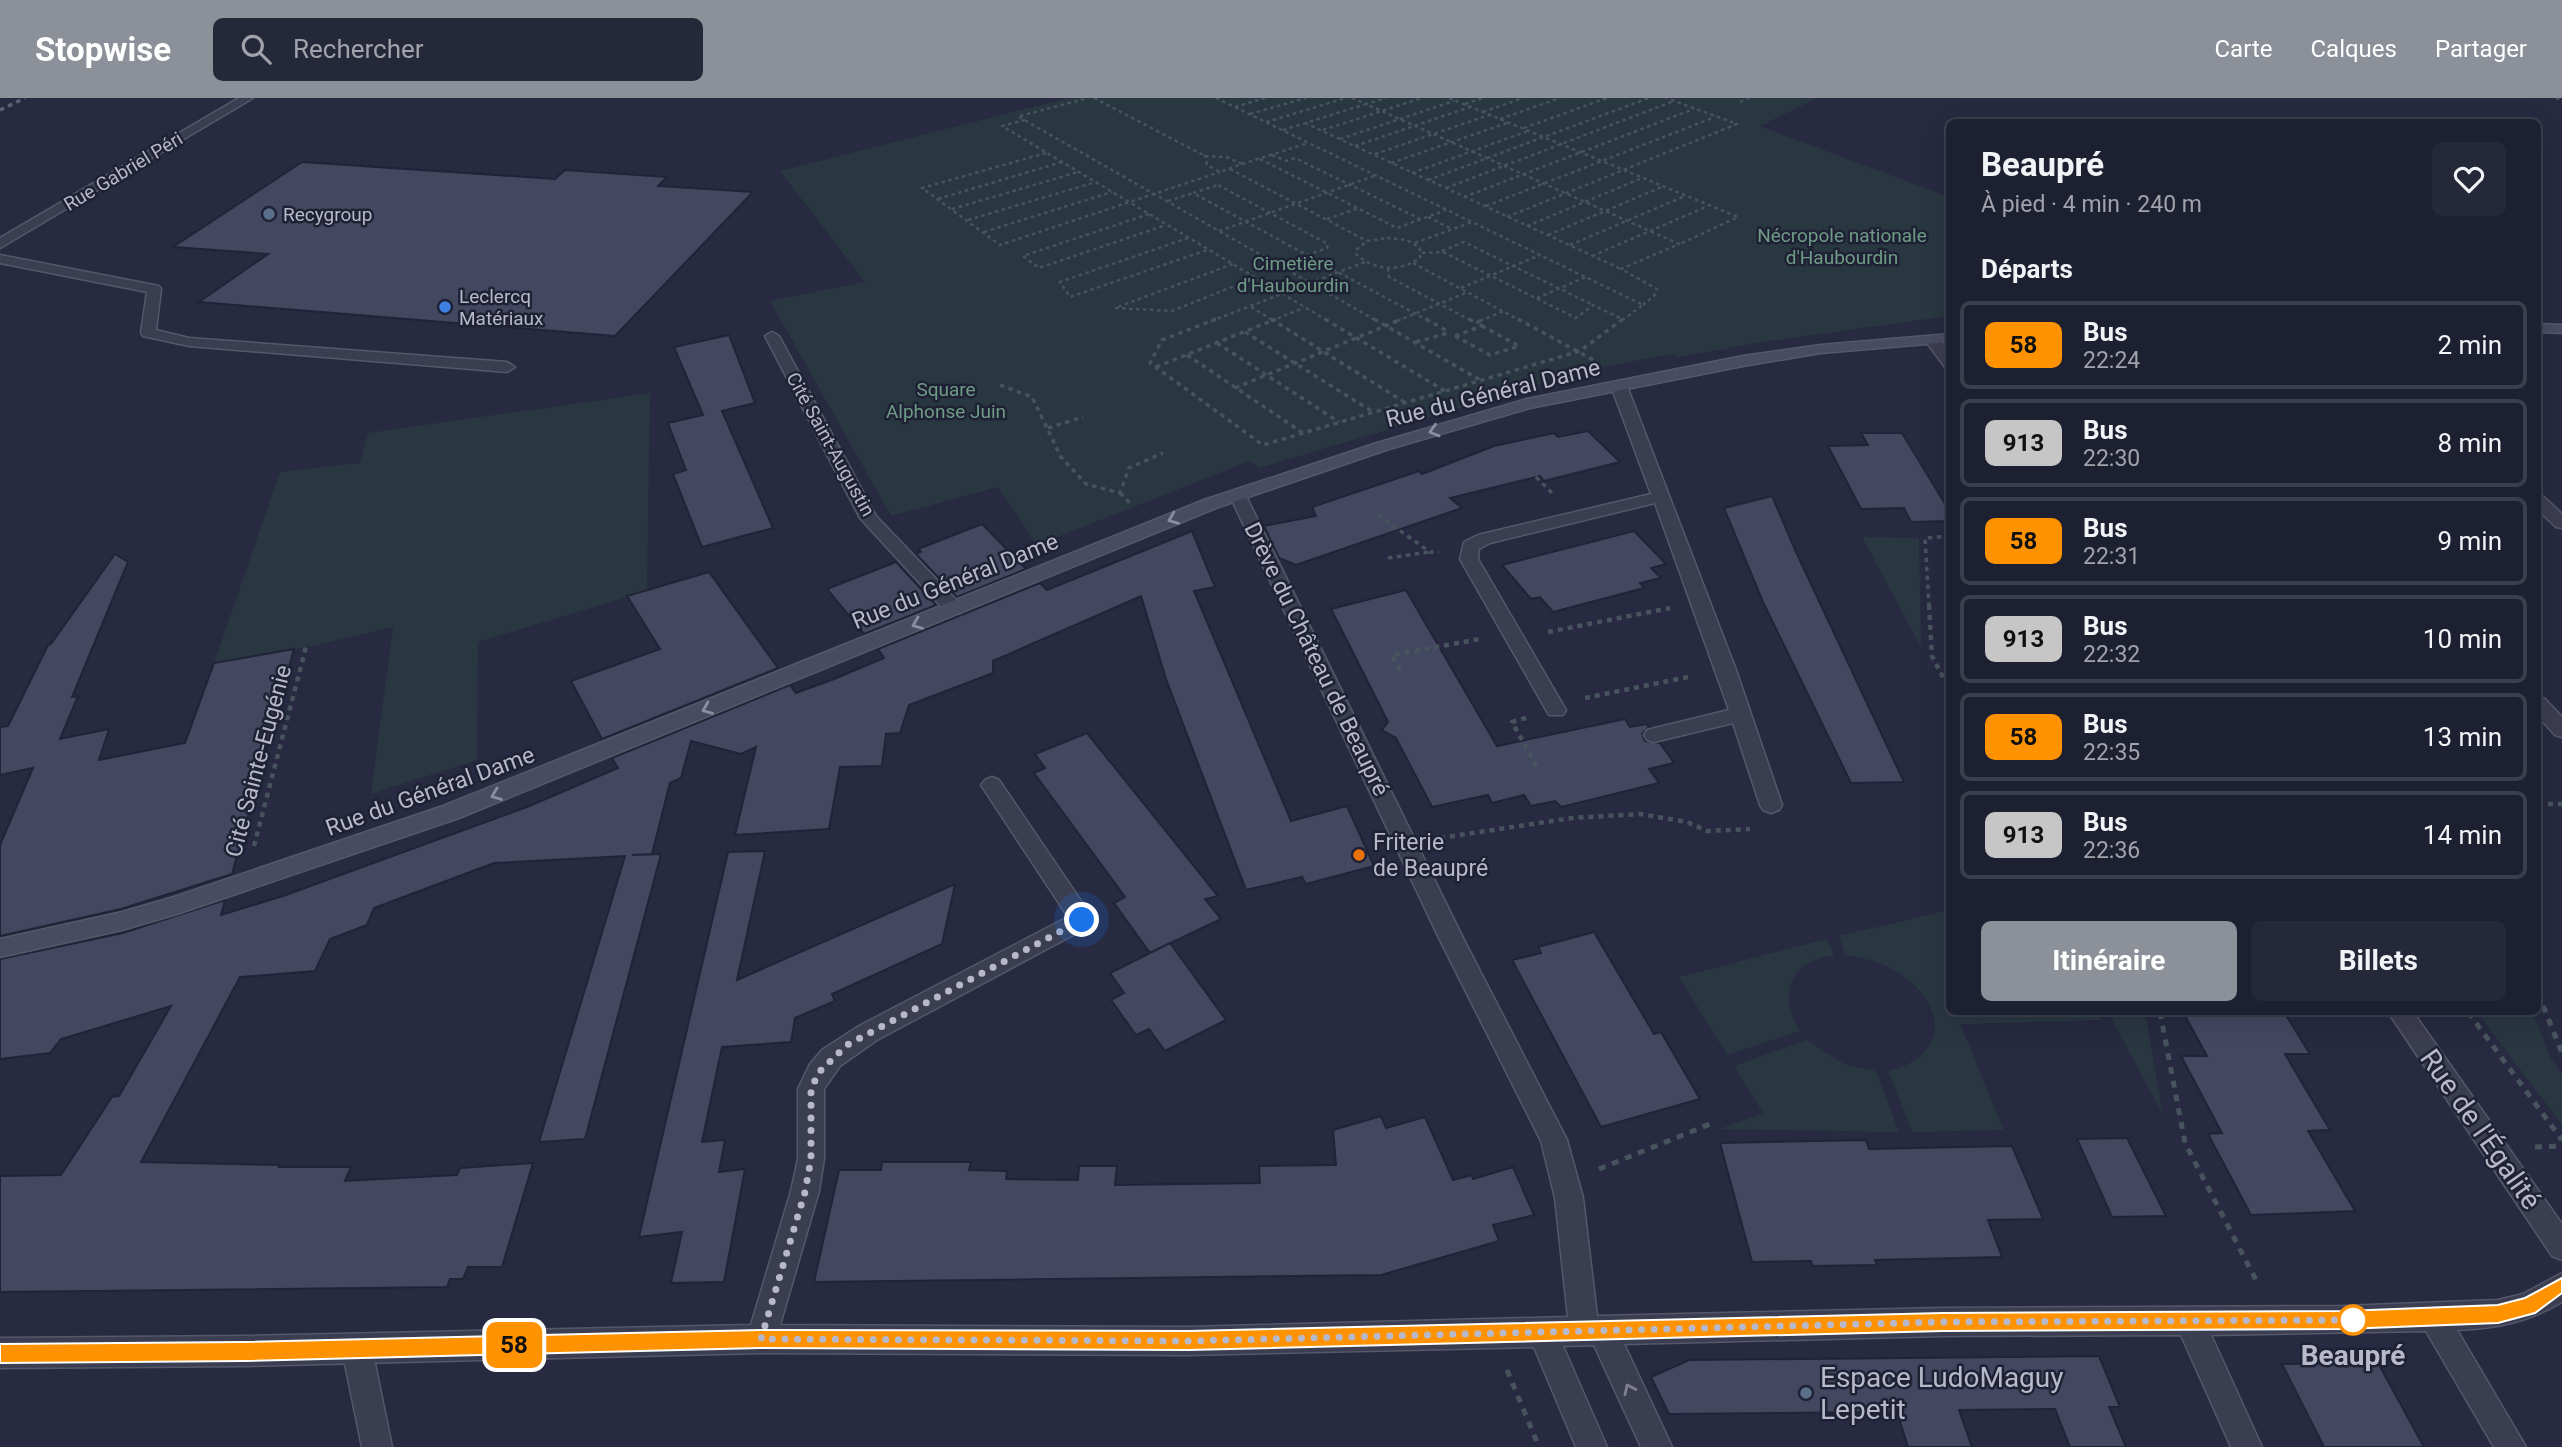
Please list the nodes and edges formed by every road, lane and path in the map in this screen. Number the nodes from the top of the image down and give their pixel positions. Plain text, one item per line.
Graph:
1 (247, 98) edge
2 (1088, 98) edge
3 (1094, 98) edge
4 (1216, 98) edge
5 (1229, 98) edge
6 (1265, 98) edge
7 (1306, 98) edge
8 (1346, 98) edge
9 (1352, 98) edge
10 (1386, 98) edge
11 (1422, 98) edge
12 (1449, 98) edge
13 (1483, 98) edge
14 (1523, 98) edge
15 (1560, 98) edge
16 (1607, 98) edge
17 (1649, 98) edge
18 (1666, 98) edge
19 (1749, 98) edge
20 (2556, 98) edge
21 (1220, 100) junction
22 (2562, 100) edge
23 (1455, 101) junction
24 (1675, 101) junction
25 (1740, 102) dead end
26 (1366, 104) junction
27 (1464, 104) junction
28 (1234, 107) junction
29 (1471, 107) junction
30 (1695, 108) junction
31 (1381, 111) junction
32 (1482, 112) junction
33 (1250, 114) junction
34 (1490, 115) junction
35 (1716, 116) junction
36 (1399, 119) junction
37 (1500, 119) junction
38 (1025, 120) junction
39 (1265, 122) junction
40 (1508, 122) junction
41 (1305, 123) junction
42 (1415, 126) junction
43 (1523, 129) junction
44 (1282, 130) junction
45 (1322, 130) junction
46 (1529, 131) junction
47 (1433, 134) junction
48 (1544, 137) junction
49 (1340, 139) junction
50 (1451, 142) junction
51 (1308, 143) junction
52 (1561, 144) junction
53 (1355, 146) junction
54 (1472, 151) junction
55 (1580, 152) junction
56 (1046, 153) junction
57 (1272, 155) junction
58 (1373, 155) junction
59 (1205, 156) junction
60 (1487, 158) junction
61 (1259, 159) junction
62 (1602, 161) junction
63 (1062, 162) junction
64 (1391, 163) junction
65 (1242, 164) junction
66 (1504, 166) junction
67 (1229, 169) junction
68 (1623, 170) junction
69 (1078, 172) junction
70 (1220, 172) junction
71 (1412, 173) junction
72 (1522, 174) junction
73 (1375, 175) junction
74 (1643, 178) junction
75 (1428, 180) junction
76 (1096, 182) junction
77 (1544, 184) junction
78 (1349, 185) junction
79 (1663, 187) junction
80 (1446, 188) junction
81 (1112, 192) junction
82 (1327, 192) junction
83 (1193, 193) junction
84 (1566, 193) junction
85 (1154, 194) junction
86 (1685, 196) junction
87 (1464, 197) junction
88 (937, 200) junction
89 (1128, 202) junction
90 (1168, 202) junction
91 (1585, 202) junction
92 (1296, 204) junction
93 (1709, 205) junction
94 (1485, 206) junction
95 (1359, 208) junction
96 (951, 210) junction
97 (1447, 210) junction
98 (1605, 211) junction
99 (1270, 213) junction
100 (1149, 214) junction
101 (1507, 216) junction
102 (1428, 217) junction
103 (1326, 219) junction
104 (1420, 219) junction
105 (967, 221) junction
106 (1627, 221) junction
107 (1246, 222) junction
108 (1472, 222) junction
109 (1167, 225) junction
110 (1527, 226) junction
111 (1453, 229) junction
112 (1219, 231) junction
113 (1650, 231) junction
114 (983, 232) junction
115 (1548, 236) junction
116 (1188, 238) junction
117 (1367, 241) junction
118 (0, 244) edge
119 (1414, 244) junction
120 (1679, 244) junction
121 (1569, 246) junction
122 (1208, 250) junction
123 (1439, 252) junction
124 (1422, 253) junction
125 (1307, 255) junction
126 (1541, 255) junction
127 (1592, 256) junction
128 (0, 259) edge
129 (1365, 262) junction
130 (1413, 263) junction
131 (1233, 264) junction
132 (1514, 266) junction
133 (1388, 267) junction
134 (1621, 270) junction
135 (1339, 272) junction
136 (1491, 276) junction
137 (1255, 278) junction
138 (1586, 278) junction
139 (1310, 283) junction
140 (1460, 288) junction
141 (1560, 289) junction
142 (1468, 292) junction
143 (1282, 294) junction
144 (1536, 299) junction
145 (1439, 303) junction
146 (1593, 305) junction
147 (1643, 305) junction
148 (1251, 306) junction
149 (1305, 307) junction
150 (1504, 311) junction
151 (1415, 314) junction
152 (1273, 320) junction
153 (1624, 320) junction
154 (1476, 323) junction
155 (1385, 326) junction
156 (1482, 326) junction
157 (2541, 328) edge
158 (2562, 329) edge
159 (1244, 332) junction
160 (1449, 332) junction
161 (1455, 336) junction
162 (772, 337) dead end
163 (1356, 338) junction
164 (1946, 338) edge
165 (1933, 340) junction
166 (1217, 343) junction
167 (1415, 343) junction
168 (1323, 351) junction
169 (1580, 351) junction
170 (1186, 355) junction
171 (1946, 358) edge
172 (1295, 363) junction
173 (507, 367) dead end
174 (1156, 367) junction
175 (1266, 375) junction
176 (1481, 380) junction
177 (1000, 385) dead end
178 (1619, 386) junction
179 (1235, 388) junction
180 (1445, 391) junction
181 (1406, 403) junction
182 (1373, 412) junction
183 (1083, 418) dead end
184 (1339, 422) junction
185 (1048, 428) junction
186 (1303, 433) junction
187 (1163, 453) dead end
188 (1237, 494) junction
189 (1662, 496) junction
190 (2541, 503) edge
191 (1378, 515) dead end
192 (2560, 520) edge
193 (1946, 536) edge
194 (1430, 552) junction
195 (1469, 552) junction
196 (1388, 558) dead end
197 (954, 609) junction
198 (306, 647) dead end
199 (1726, 670) junction
200 (1946, 683) edge
201 (1555, 707) junction
202 (2541, 707) edge
203 (1741, 714) junction
204 (2562, 730) edge
205 (1654, 734) dead end
206 (1537, 767) dead end
207 (992, 785) dead end
208 (2541, 804) edge
209 (2562, 804) edge
210 (1771, 805) joint
211 (1405, 842) junction
212 (244, 884) junction
213 (0, 948) edge
214 (2541, 1002) edge
215 (2161, 1015) edge
216 (2402, 1015) edge
217 (2470, 1015) edge
218 (2562, 1054) edge
219 (1715, 1122) dead end
220 (2562, 1140) edge
221 (1565, 1183) junction
222 (2562, 1247) edge
223 (2562, 1287) edge
224 (2433, 1316) junction
225 (2189, 1320) junction
226 (2276, 1320) junction
227 (1593, 1330) junction
228 (1487, 1334) junction
229 (1543, 1334) junction
230 (761, 1339) junction
231 (357, 1349) junction
232 (0, 1353) edge
233 (377, 1447) edge
234 (1539, 1447) edge
235 (1592, 1447) edge
236 (1657, 1447) edge
237 (2247, 1447) edge
238 (2511, 1447) edge

1 - 118 street, Rue Gabriel Péri
2 - 38 path
3 - 59 path
4 - 21 path
5 - 21 path
6 - 28 path
7 - 33 path
8 - 39 path
9 - 26 path
10 - 26 path
11 - 31 path
12 - 23 path
13 - 27 path
14 - 32 path
15 - 37 path
16 - 43 path
17 - 48 path
18 - 24 path
19 - 25 path
20 - 22 path
21 - 28 path
23 - 27 path
23 - 36 path
24 - 30 path
24 - 52 path
26 - 31 path
26 - 41 path
27 - 29 path
28 - 33 path
29 - 32 path
29 - 42 path
30 - 35 path
30 - 55 path
31 - 36 path
31 - 45 path
32 - 34 path
33 - 39 path
34 - 37 path
34 - 47 path
35 - 62 path
35 - 68 path
36 - 42 path
36 - 49 path
37 - 40 path
38 - 56 path
38 - 85 path
39 - 44 path
40 - 43 path
40 - 50 path
41 - 44 path
41 - 45 path
42 - 47 path
42 - 53 path
43 - 46 path
44 - 51 path
45 - 49 path
46 - 48 path
46 - 54 path
47 - 50 path
47 - 58 path
48 - 52 path
48 - 60 path
49 - 53 path
50 - 54 path
50 - 64 path
51 - 57 path
51 - 73 path
52 - 55 path
52 - 66 path
53 - 58 path
54 - 60 path
54 - 71 path
55 - 62 path
55 - 72 path
56 - 63 path
56 - 88 path
57 - 61 path
57 - 78 path
58 - 64 path
59 - 65 path
59 - 70 path
60 - 66 path
60 - 75 path
61 - 65 path
61 - 82 path
62 - 68 path
62 - 77 path
63 - 69 path
63 - 88 path
64 - 71 path
65 - 67 path
66 - 72 path
66 - 80 path
67 - 70 path
67 - 92 path
68 - 74 path
68 - 84 path
69 - 76 path
69 - 96 path
70 - 85 path
71 - 75 path
72 - 77 path
72 - 87 path
73 - 78 path
73 - 97 path
74 - 79 path
74 - 91 path
75 - 80 path
76 - 81 path
76 - 105 path
77 - 84 path
77 - 94 path
78 - 82 path
78 - 104 path
79 - 86 path
79 - 98 path
80 - 87 path
81 - 89 path
81 - 114 path
82 - 92 path
82 - 95 path
83 - 90 path
83 - 99 path
83 - 107 path
84 - 91 path
84 - 101 path
85 - 89 path
85 - 90 path
86 - 93 path
86 - 106 path
87 - 94 path
88 - 96 path
89 - 100 path
89 - 114 path
90 - 112 path
91 - 98 path
91 - 110 path
92 - 99 path
92 - 103 path
93 - 113 path
93 - 120 path
94 - 101 path
95 - 103 path
95 - 104 path
96 - 105 path
97 - 102 path
97 - 108 path
98 - 106 path
98 - 115 path
99 - 107 path
99 - 125 path
100 - 109 path
100 - 109 path
101 - 110 path
102 - 104 path
102 - 111 path
103 - 117 path
105 - 114 path
106 - 113 path
106 - 121 path
107 - 112 path
107 - 125 path
108 - 111 path
108 - 126 path
109 - 116 path
110 - 115 path
111 - 119 path
112 - 139 path
113 - 120 path
113 - 127 path
115 - 121 path
116 - 122 path
116 - 122 path
117 - 119 path
117 - 129 path
119 - 124 path
120 - 134 path
121 - 127 path
122 - 131 path
123 - 124 path
123 - 132 path
123 - 136 path
124 - 130 path
125 - 135 path
126 - 132 path
126 - 138 path
127 - 134 path
128 - 173 street
129 - 133 path
129 - 135 path
130 - 133 path
130 - 140 path
131 - 137 path
131 - 137 path
132 - 136 path
132 - 141 path
133 - 145 path
134 - 147 path
135 - 139 path
135 - 151 path
136 - 140 path
136 - 144 path
137 - 143 path
138 - 141 path
138 - 147 path
139 - 143 path
139 - 155 path
140 - 142 path
141 - 144 path
141 - 146 path
142 - 145 path
142 - 150 path
143 - 148 path
143 - 149 path
144 - 146 path
145 - 151 path
145 - 154 path
146 - 153 path
147 - 153 path
148 - 152 path
148 - 174 path
149 - 152 path
149 - 163 path
150 - 154 path
150 - 169 path
151 - 155 path
151 - 160 path
152 - 159 path
152 - 168 path
153 - 169 path
154 - 156 path
155 - 163 path
155 - 167 path
156 - 161 path
156 - 161 path
157 - 158 street
159 - 166 path
159 - 172 path
160 - 161 path
160 - 167 path
162 - 197 street, Cité Saint-Augustin
163 - 168 path
163 - 180 path
164 - 165 street, Rue du Général Dame
165 - 171 street
165 - 178 street, Rue du Général Dame
166 - 170 path
166 - 175 path
167 - 176 path
168 - 172 path
168 - 181 path
169 - 176 path
169 - 178 path
170 - 174 path
170 - 179 path
172 - 175 path
172 - 182 path
174 - 186 path
175 - 179 path
175 - 184 path
176 - 180 path
177 - 185 path
178 -> 188 street, Rue du Général Dame
178 - 189 street
179 - 186 path
180 - 181 path
181 - 182 path
182 - 184 path
183 - 185 path
184 - 186 path
185 - 187 path
188 -> 197 street, Rue du Général Dame
188 - 211 street, Drève du Château de Beaupré
189 - 195 street
189 - 199 street
190 - 192 street
191 - 194 path
193 - 200 path
194 - 195 path
194 - 196 path
195 - 201 street
197 -> 212 street, Rue du Général Dame
198 - 212 path, Cité Sainte-Eugénie
199 - 201 path
199 - 203 street
201 - 206 path
202 - 204 street
203 - 205 street
203 - 210 street
207 - 230 street
208 - 209 path
210 - 211 path
211 - 221 street, Drève du Château de Beaupré
212 - 213 street, Rue du Général Dame
214 - 218 path
215 - 226 path
216 - 222 street, Rue de l'Égalité
217 - 220 path
219 - 221 path
221 - 227 street, Drève du Château de Beaupré
223 - 224 street
224 - 226 street
224 - 238 street
225 - 226 street
225 - 227 street
225 - 237 street
227 - 229 street
236 -> 227 street
228 - 229 street
228 - 230 street
228 - 234 path
229 - 235 street
230 - 231 street
231 - 232 street
231 - 233 street

